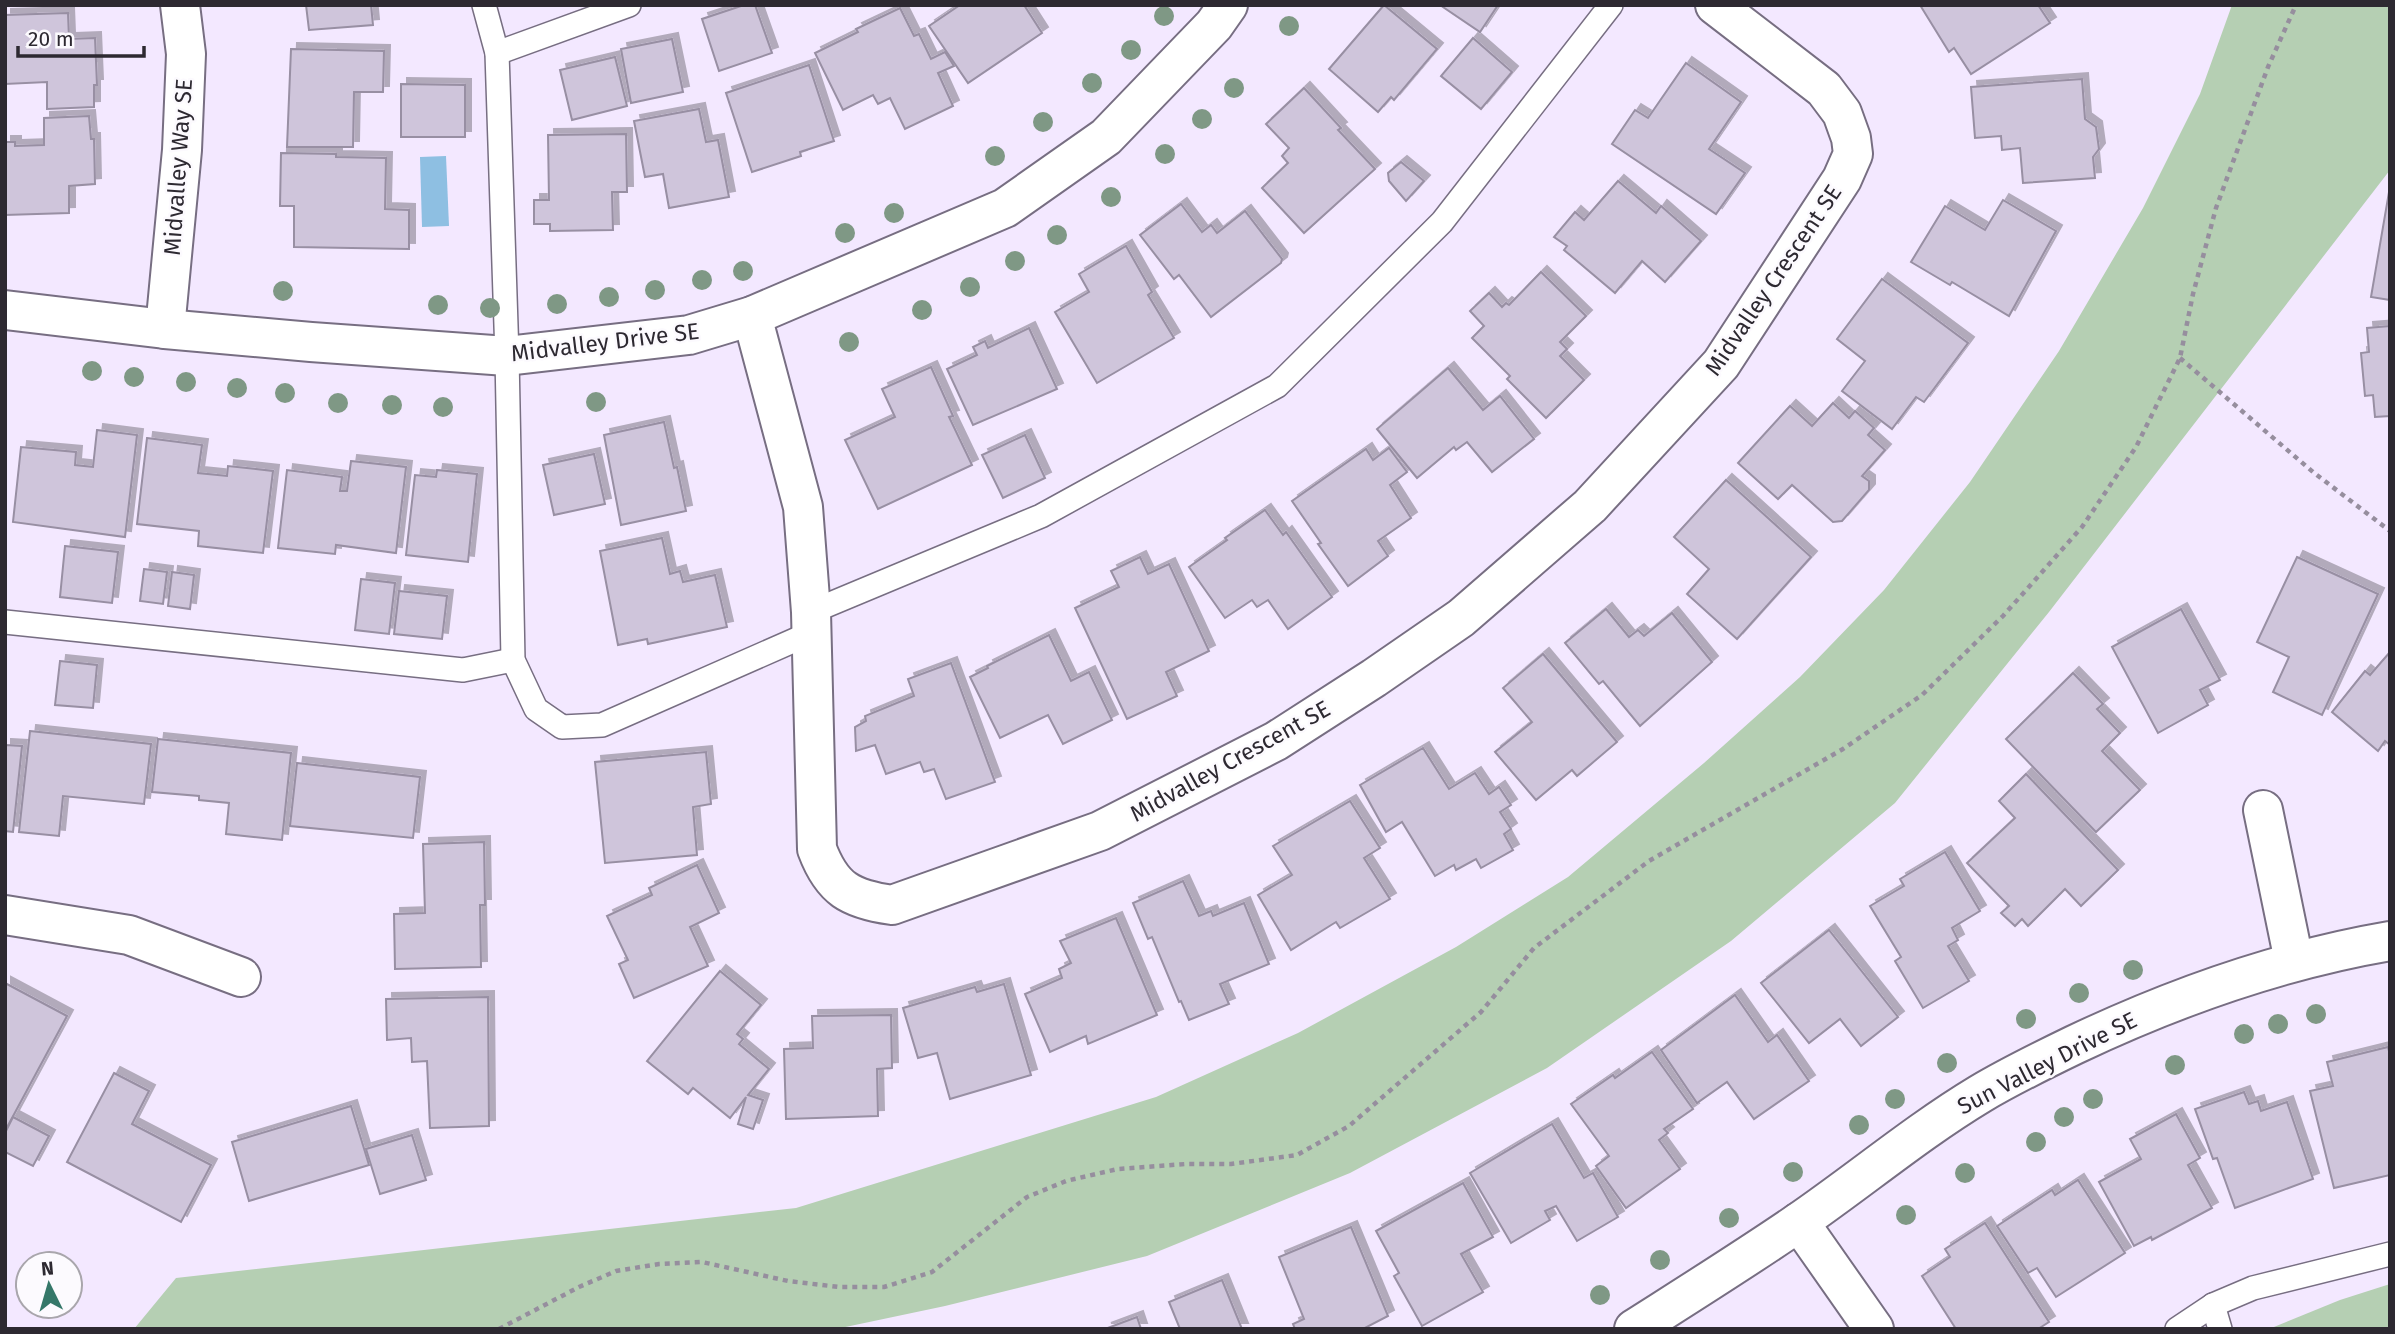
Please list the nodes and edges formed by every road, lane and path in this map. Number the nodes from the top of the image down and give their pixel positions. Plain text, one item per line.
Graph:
1 (180, 5) edge
2 (484, 5) edge
3 (629, 5) edge
4 (1228, 5) edge
5 (1611, 5) edge
6 (1715, 5) edge
7 (2296, 5) edge
8 (497, 53) junction
9 (5, 310) edge
10 (752, 316) junction
11 (165, 329) junction
12 (507, 356) junction
13 (2180, 358) junction
14 (2390, 531) edge
15 (5, 622) edge
16 (811, 622) junction
17 (513, 660) junction
18 (2263, 810) dead end
19 (5, 915) edge
20 (2390, 941) edge
21 (2294, 961) junction
22 (241, 977) dead end
23 (1799, 1222) junction
24 (2390, 1254) edge
25 (2213, 1304) junction
26 (499, 1329) edge
27 (1634, 1329) edge
28 (1874, 1329) edge
29 (2177, 1329) edge
30 (2220, 1329) edge

1 - 11 street, Midvalley Way SE
2 - 8 lane
3 - 8 lane
4 - 10 street, Midvalley Drive SE
5 - 16 lane
6 - 16 street, Midvalley Crescent SE
7 - 13 path
8 - 12 lane
9 - 11 street, Midvalley Drive SE
10 - 12 street, Midvalley Drive SE
10 - 16 street, Midvalley Crescent SE
11 - 12 street, Midvalley Drive SE
12 - 17 lane
13 - 14 path
13 - 26 path
15 - 17 lane
16 - 17 lane
18 - 21 street
19 - 22 street
20 - 21 street, Sun Valley Drive SE
21 - 23 street, Sun Valley Drive SE
23 - 27 street, Sun Valley Drive SE
23 - 28 street
24 - 25 lane
25 - 29 lane
25 - 30 lane

